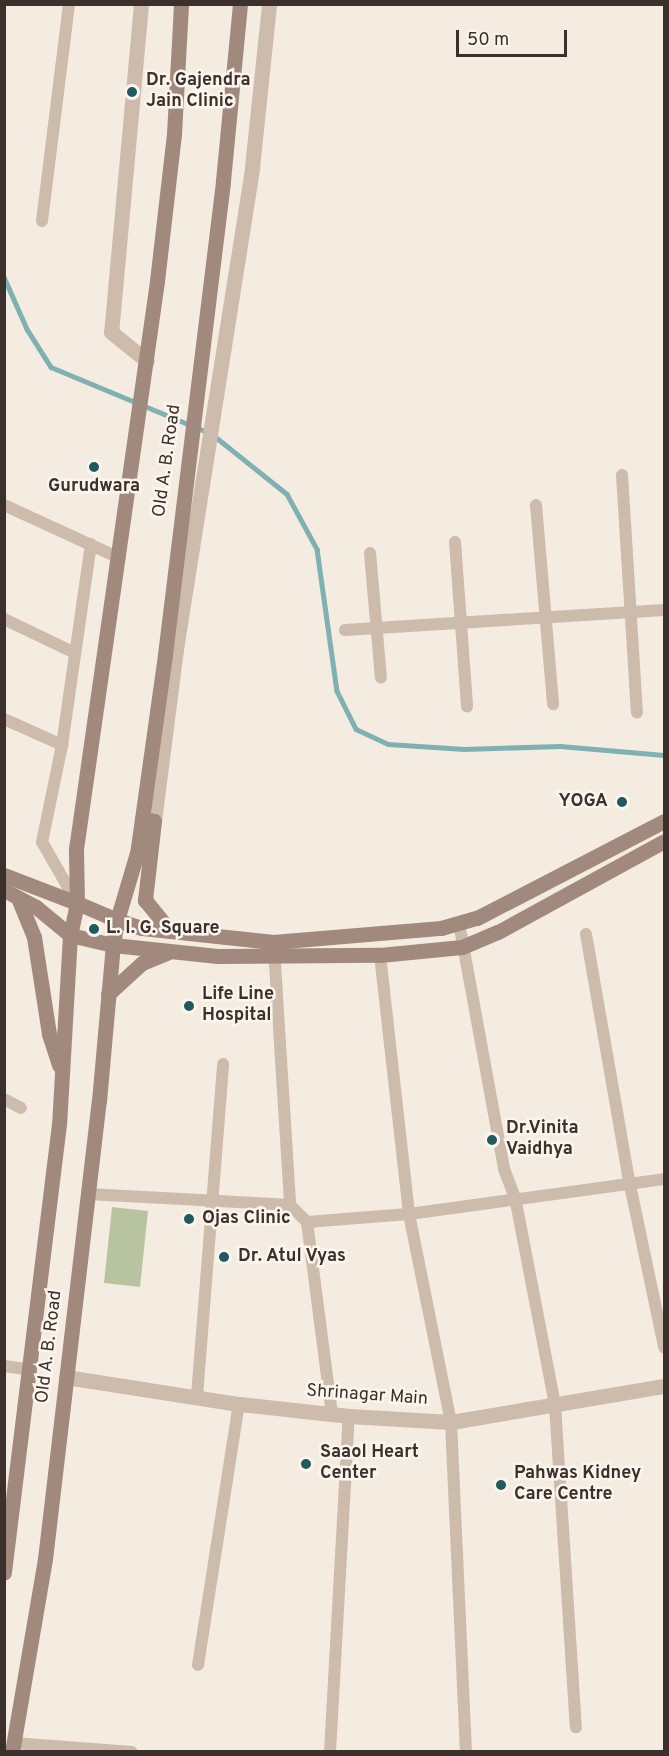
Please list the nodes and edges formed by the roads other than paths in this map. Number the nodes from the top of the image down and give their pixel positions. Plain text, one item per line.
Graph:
1 (69, 4) edge
2 (141, 4) edge
3 (181, 4) edge
4 (240, 4) edge
5 (269, 4) edge
6 (42, 221) dead end
7 (147, 361) junction
8 (621, 475) dead end
9 (4, 505) edge
10 (536, 505) dead end
11 (454, 542) dead end
12 (91, 544) junction
13 (370, 553) dead end
14 (119, 558) junction
15 (664, 610) edge
16 (633, 612) junction
17 (545, 616) junction
18 (4, 619) edge
19 (461, 622) junction
20 (378, 626) junction
21 (345, 630) dead end
22 (75, 653) junction
23 (381, 678) dead end
24 (553, 704) dead end
25 (467, 707) dead end
26 (637, 713) dead end
27 (4, 719) edge
28 (62, 745) junction
29 (148, 820) junction
30 (664, 820) edge
31 (664, 841) edge
32 (4, 875) edge
33 (4, 890) edge
34 (18, 898) junction
35 (77, 903) junction
36 (117, 920) junction
37 (459, 923) junction
38 (170, 931) junction
39 (586, 934) dead end
40 (70, 935) junction
41 (113, 945) junction
42 (462, 947) junction
43 (274, 949) junction
44 (172, 951) junction
45 (380, 955) junction
46 (108, 994) junction
47 (223, 1064) dead end
48 (62, 1074) junction
49 (4, 1099) edge
50 (21, 1108) dead end
51 (664, 1179) edge
52 (630, 1185) junction
53 (88, 1194) junction
54 (515, 1197) junction
55 (214, 1203) junction
56 (290, 1205) junction
57 (409, 1214) junction
58 (307, 1222) junction
59 (664, 1347) edge
60 (4, 1366) edge
61 (31, 1370) junction
62 (66, 1377) junction
63 (664, 1386) edge
64 (197, 1396) junction
65 (239, 1404) junction
66 (555, 1405) junction
67 (332, 1414) junction
68 (350, 1416) junction
69 (451, 1422) junction
70 (4, 1573) edge
71 (198, 1665) dead end
72 (576, 1726) dead end
73 (13, 1747) edge
74 (132, 1752) edge
75 (330, 1752) edge
76 (466, 1752) edge

1 - 6 street
2 - 7 street
3 - 7 main road, Old A. B. Road
4 - 29 main road, Old A. B. Road
5 - 29 street
7 - 14 main road, Old A. B. Road
8 - 16 street
9 - 12 street
10 - 17 street
11 - 19 street
12 - 14 street
12 - 22 street
13 - 20 street
14 - 35 main road, Old A. B. Road
15 - 16 street
16 - 17 street
16 - 26 street
17 - 19 street
17 - 24 street
18 - 22 street
19 - 20 street
19 - 25 street
20 - 21 street
20 - 23 street
22 - 28 street
27 - 28 street
28 - 35 street
29 - 36 main road, Old A. B. Road
29 - 38 main road
30 - 37 main road
31 - 42 main road
32 - 35 main road
33 - 34 main road
34 - 40 main road
34 - 48 main road
35 - 36 main road
35 - 40 main road
36 - 38 main road
36 - 41 main road
37 - 42 street
37 - 43 main road
38 - 43 main road
39 - 52 street
40 - 41 main road
40 - 48 main road, Old A. B. Road
41 - 44 main road
41 - 46 main road, Old A. B. Road
42 - 45 main road
42 - 54 street
43 - 44 main road
43 - 45 main road
43 - 56 street
44 - 46 main road
45 - 57 street
46 - 53 main road, Old A. B. Road
47 - 55 street
48 - 61 main road, Old A. B. Road
49 - 50 street
51 - 52 street
52 - 54 street
52 - 59 street
53 - 55 street
53 - 62 main road, Old A. B. Road
54 - 57 street
54 - 66 street
55 - 56 street
55 - 64 street
56 - 58 street
57 - 58 street
57 - 69 street
58 - 67 street
60 - 61 street
61 - 70 main road, Old A. B. Road
62 - 64 street, Shrinagar Main
62 - 73 main road, Old A. B. Road
63 - 66 street, Shrinagar Main
64 - 65 street, Shrinagar Main
65 - 67 street, Shrinagar Main
65 - 71 street
66 - 69 street, Shrinagar Main
66 - 72 street
67 - 68 street, Shrinagar Main
68 - 69 street, Shrinagar Main
68 - 75 street
69 - 76 street
73 - 74 street

